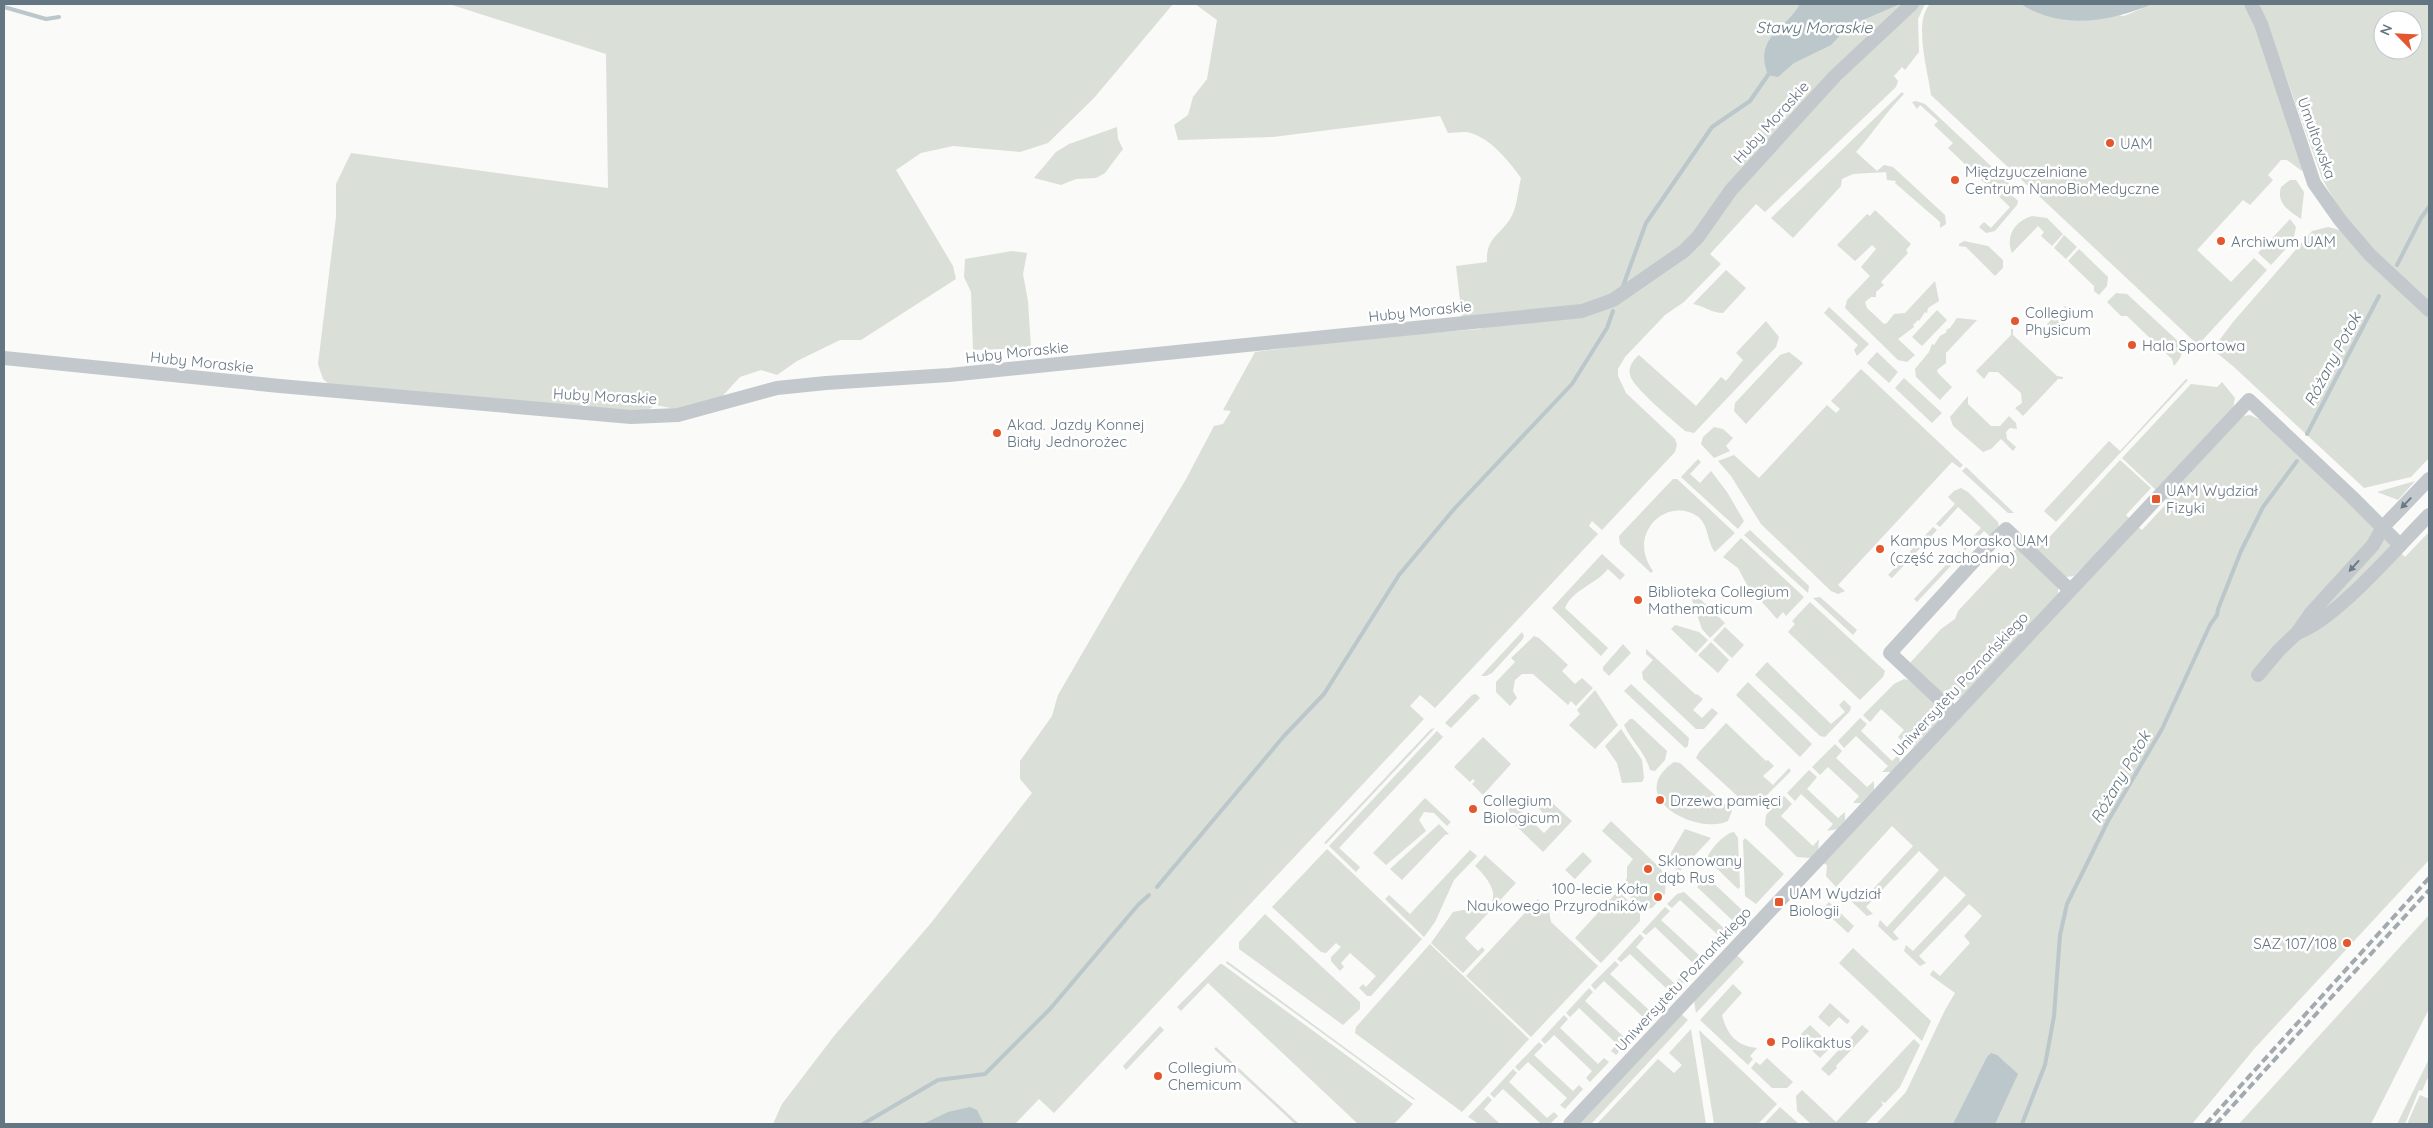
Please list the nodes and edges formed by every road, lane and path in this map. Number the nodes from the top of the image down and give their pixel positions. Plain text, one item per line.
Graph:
1 (1912, 4) edge
2 (2250, 4) edge
3 (2429, 309) edge
4 (4, 358) edge
5 (2429, 480) edge
6 (2429, 514) edge
7 (2382, 527) junction
8 (2400, 545) junction
9 (2070, 590) junction
10 (2297, 634) junction
11 (2258, 675) dead end
12 (1955, 714) junction
13 (1570, 1124) edge

1 - 4 street, Huby Moraskie
2 - 3 street, Umultowska
5 -> 7 street
6 - 8 street
7 - 8 street, Uniwersytetu Poznańskiego
7 - 9 street, Uniwersytetu Poznańskiego
7 -> 10 street
8 - 10 street
9 - 12 street, Uniwersytetu Poznańskiego
9 - 12 street
10 - 11 street
12 - 13 street, Uniwersytetu Poznańskiego

